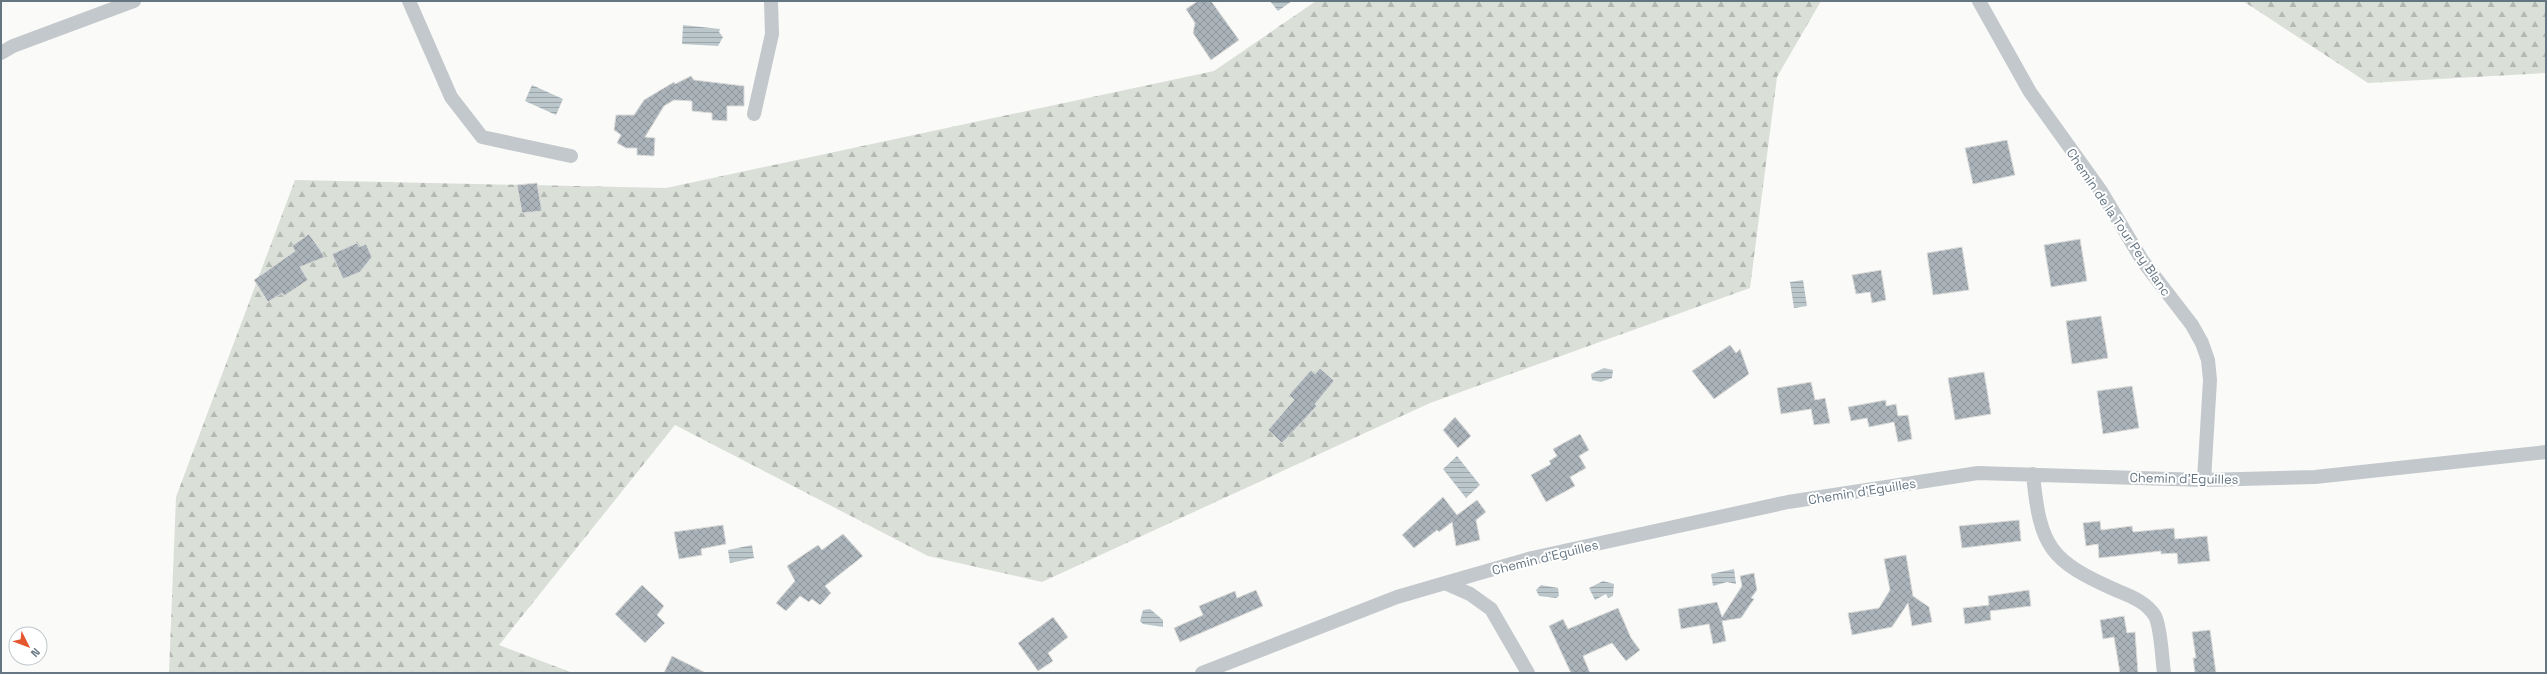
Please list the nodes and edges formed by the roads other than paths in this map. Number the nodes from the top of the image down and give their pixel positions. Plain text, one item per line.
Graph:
1 (134, 1) edge
2 (409, 1) edge
3 (771, 1) edge
4 (1979, 1) edge
5 (1, 53) edge
6 (754, 114) dead end
7 (571, 156) dead end
8 (2546, 452) edge
9 (2033, 474) junction
10 (2204, 480) junction
11 (1445, 583) junction
12 (1202, 673) edge
13 (1528, 673) edge
14 (2164, 673) edge

1 - 5 street
2 - 7 street
3 - 6 street
4 - 10 street, Chemin de la Tour Pey Blanc
8 - 10 street, Chemin d'Eguilles
9 - 10 street, Chemin d'Eguilles
9 - 11 street, Chemin d'Eguilles
9 - 14 street
11 - 12 street, Chemin d'Eguilles
11 - 13 street

